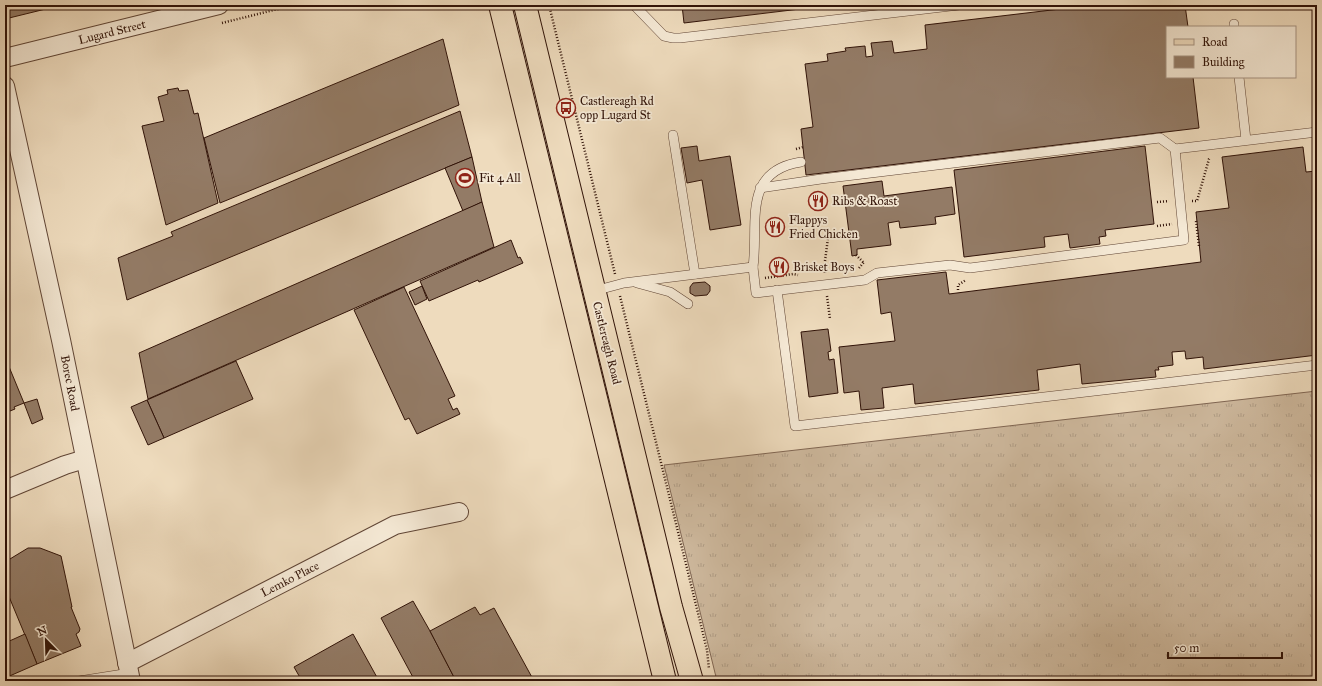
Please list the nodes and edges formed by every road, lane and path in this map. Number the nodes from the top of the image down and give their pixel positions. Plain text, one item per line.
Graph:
1 (219, 5) edge
2 (500, 5) edge
3 (525, 5) edge
4 (549, 5) edge
5 (634, 5) edge
6 (959, 5) edge
7 (5, 58) edge
8 (1240, 78) edge
9 (5, 86) edge
10 (1317, 132) edge
11 (673, 135) dead end
12 (1246, 140) junction
13 (1175, 149) junction
14 (1212, 156) dead end
15 (801, 162) dead end
16 (760, 188) junction
17 (1180, 201) junction
18 (1158, 202) dead end
19 (1196, 222) dead end
20 (1199, 246) dead end
21 (753, 267) junction
22 (695, 274) junction
23 (972, 279) dead end
24 (632, 282) junction
25 (617, 284) junction
26 (777, 290) junction
27 (958, 290) dead end
28 (594, 291) junction
29 (688, 304) dead end
30 (1317, 365) edge
31 (85, 459) junction
32 (5, 490) edge
33 (459, 512) dead end
34 (130, 672) edge
35 (701, 678) edge
36 (79, 681) edge
37 (665, 681) edge

1 - 7 street, Lugard Street
2 - 37 main road, Castlereagh Road
3 - 28 main road, Castlereagh Road
4 - 25 path
5 - 6 lane
8 - 12 lane
9 - 31 street, Borec Road
10 - 12 lane
11 - 22 lane
12 - 13 lane
13 - 16 lane
13 - 17 lane
14 - 17 path
15 - 16 lane
16 - 21 lane
17 - 18 path
17 - 26 lane
19 - 20 path
21 - 22 lane
21 - 26 lane
22 - 24 lane
23 - 27 path
24 - 25 lane
24 - 29 lane
25 - 28 lane
25 - 35 path
26 - 30 lane
28 - 35 main road, Castlereagh Road
31 - 32 street
31 - 34 street, Borec Road
33 - 34 street, Lemko Place
34 - 36 lane

